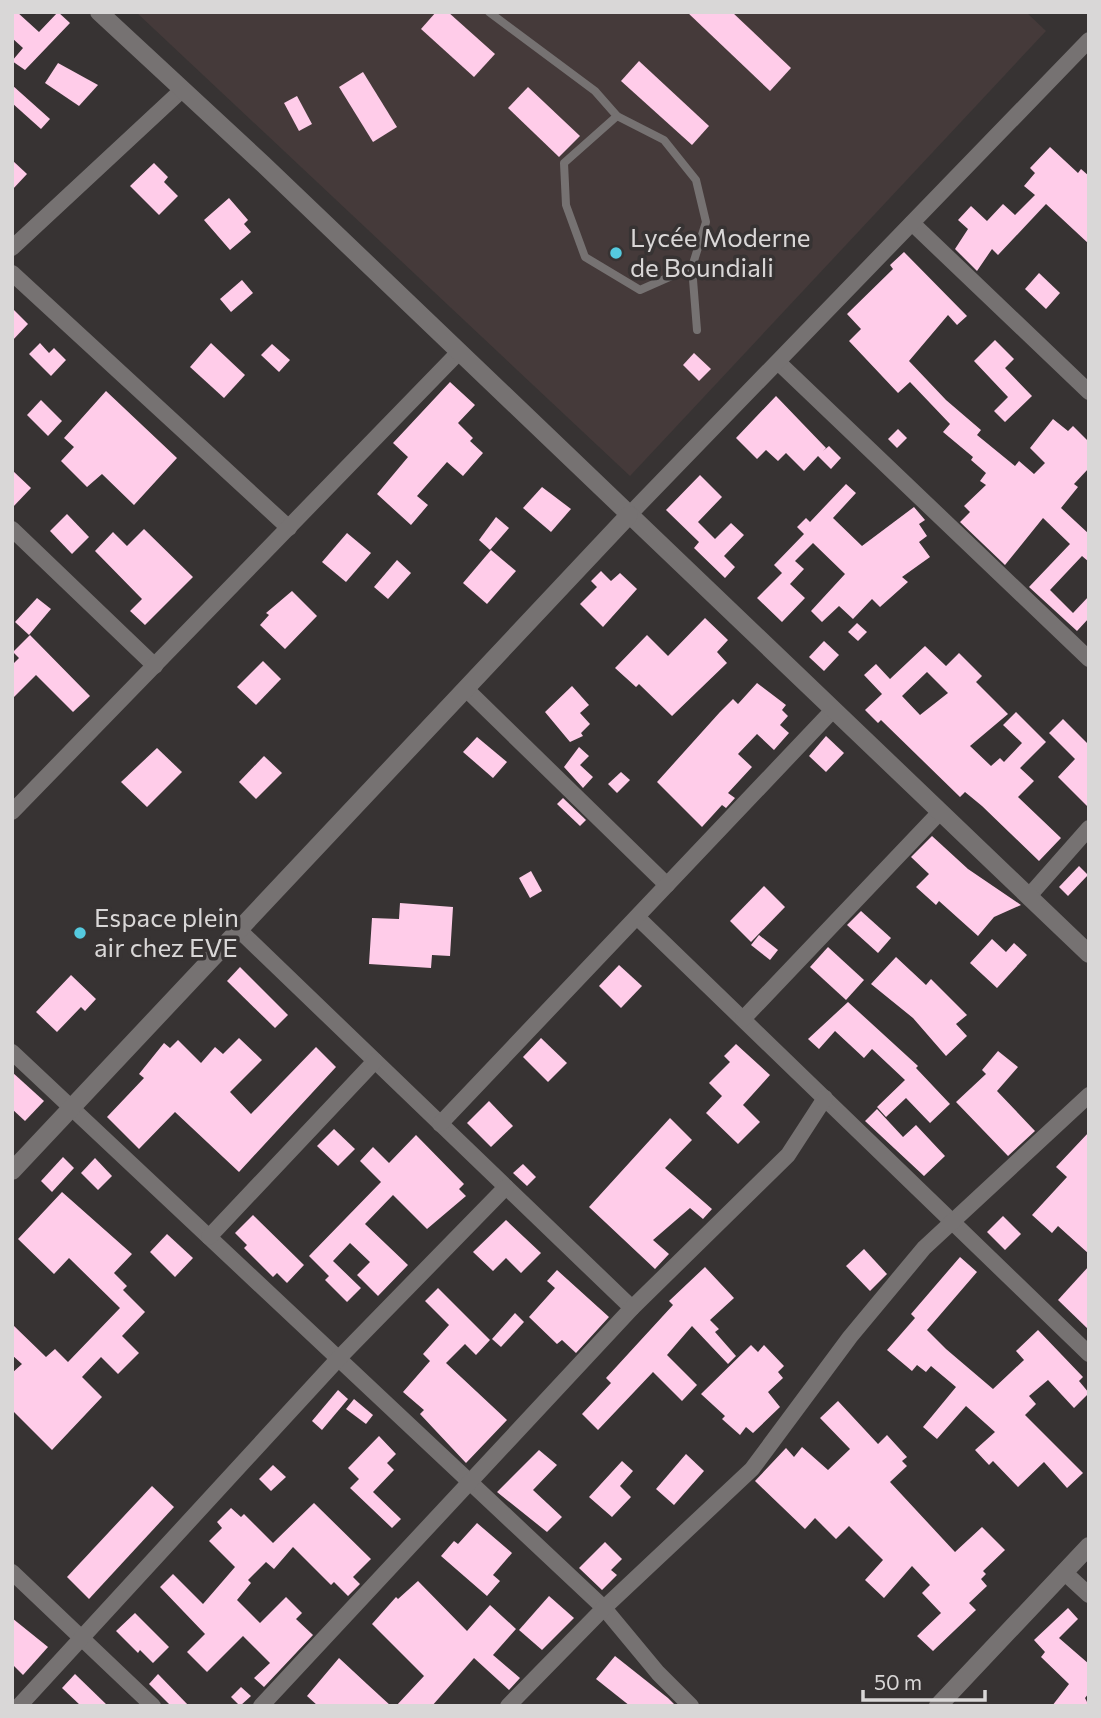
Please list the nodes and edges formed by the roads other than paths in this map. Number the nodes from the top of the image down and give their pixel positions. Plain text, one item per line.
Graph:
1 (99, 12) edge
2 (489, 12) edge
3 (1089, 40) edge
4 (182, 90) junction
5 (617, 116) junction
6 (912, 223) junction
7 (12, 248) edge
8 (692, 267) junction
9 (12, 273) edge
10 (697, 330) dead end
11 (459, 352) junction
12 (779, 363) junction
13 (1089, 392) edge
14 (629, 515) junction
15 (289, 528) junction
16 (13, 532) edge
17 (1089, 659) edge
18 (155, 666) junction
19 (466, 689) junction
20 (833, 710) junction
21 (12, 812) edge
22 (940, 812) junction
23 (1089, 828) edge
24 (667, 885) junction
25 (1029, 897) junction
26 (637, 917) junction
27 (239, 930) junction
28 (1089, 954) edge
29 (743, 1019) junction
30 (12, 1052) edge
31 (375, 1061) junction
32 (1089, 1095) edge
33 (825, 1098) junction
34 (72, 1108) junction
35 (440, 1124) junction
36 (12, 1171) edge
37 (506, 1187) junction
38 (954, 1223) junction
39 (209, 1237) junction
40 (632, 1308) junction
41 (1089, 1354) edge
42 (339, 1359) junction
43 (470, 1481) junction
44 (1089, 1546) edge
45 (12, 1572) edge
46 (1064, 1572) junction
47 (1089, 1595) edge
48 (604, 1608) junction
49 (83, 1639) junction
50 (19, 1706) edge
51 (153, 1706) edge
52 (261, 1706) edge
53 (508, 1706) edge
54 (691, 1706) edge
55 (938, 1706) edge

1 - 4 street
2 - 5 lane
3 - 6 street
4 - 7 street
4 - 11 street
5 - 8 lane
5 - 8 lane
6 - 12 street
6 - 13 street
8 - 10 lane
9 - 15 street
11 - 14 street
11 - 15 street
12 - 14 street
12 - 17 street
14 - 19 street
14 - 20 street
15 - 18 street
16 - 18 street
18 - 21 street
19 - 24 street
19 - 27 street
20 - 22 street
20 - 24 street
22 - 25 street
22 - 29 street
23 - 25 street
24 - 26 street
25 - 28 street
26 - 29 street
26 - 35 street
27 - 31 street
27 - 34 street
29 - 33 street
30 - 34 street
31 - 35 street
31 - 39 street
32 - 38 street
33 - 38 street
33 - 40 street
34 - 36 street
34 - 39 street
35 - 37 street
37 - 40 street
37 - 42 street
38 - 41 street
38 - 48 street
39 - 42 street
40 - 43 street
42 - 43 street
42 - 49 street
43 - 48 street
43 - 52 street
44 - 46 street
45 - 49 street
46 - 47 street
46 - 55 street
48 - 53 street
48 - 54 street
49 - 50 street
49 - 51 street

